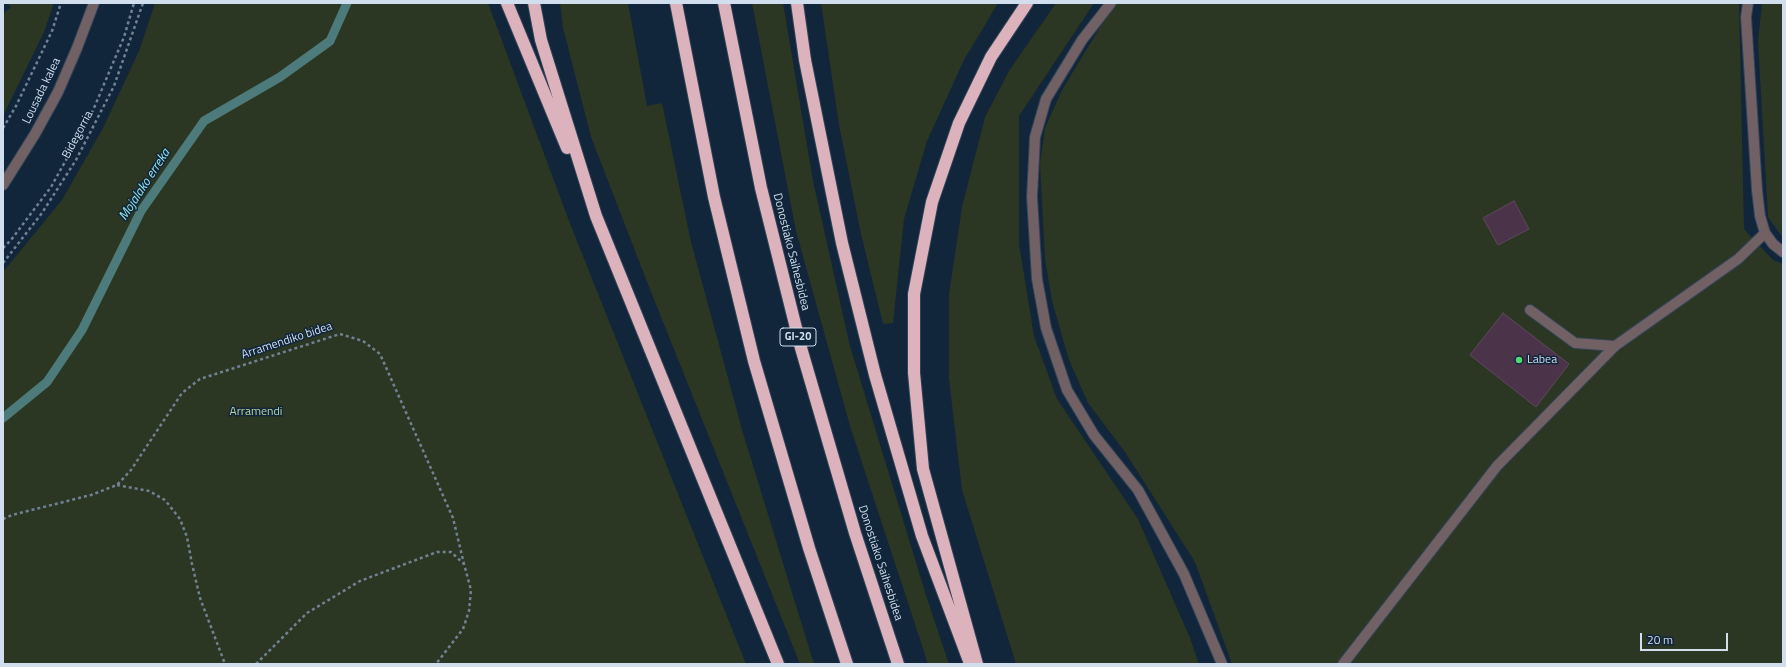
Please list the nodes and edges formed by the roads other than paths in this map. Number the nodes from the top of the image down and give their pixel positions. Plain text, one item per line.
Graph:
1 (94, 3) edge
2 (507, 3) edge
3 (534, 3) edge
4 (676, 3) edge
5 (724, 3) edge
6 (797, 3) edge
7 (1027, 3) edge
8 (1111, 3) edge
9 (1748, 3) edge
10 (3, 185) edge
11 (596, 216) junction
12 (1765, 233) junction
13 (1783, 252) edge
14 (1530, 310) dead end
15 (1616, 346) junction
16 (778, 664) edge
17 (847, 664) edge
18 (898, 664) edge
19 (970, 664) edge
20 (977, 664) edge
21 (1222, 664) edge
22 (1343, 664) edge

1 - 10 street, Lousada kalea
2 - 11 highway
3 - 11 highway
4 - 17 highway
5 - 18 highway, Donostiako Saihesbidea / GI-20
6 - 19 highway
7 - 20 highway
8 - 21 street
9 - 12 street
11 - 16 highway
12 - 13 street
12 - 15 street
14 - 15 street
15 - 22 street

